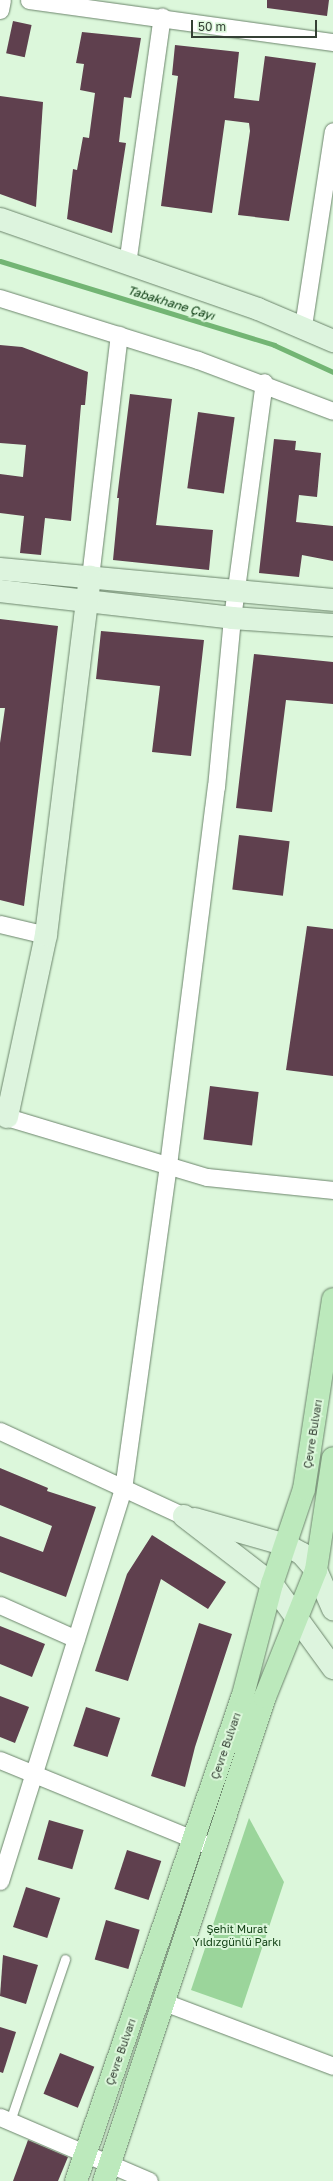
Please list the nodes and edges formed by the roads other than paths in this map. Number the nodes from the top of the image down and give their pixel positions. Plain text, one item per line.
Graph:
1 (2, 0) edge
2 (29, 0) edge
3 (93, 4) edge
4 (0, 10) edge
5 (162, 16) junction
6 (333, 42) edge
7 (333, 131) edge
8 (0, 219) edge
9 (127, 264) junction
10 (0, 298) edge
11 (303, 326) junction
12 (119, 335) junction
13 (333, 340) edge
14 (264, 382) junction
15 (333, 410) edge
16 (0, 569) edge
17 (90, 577) junction
18 (0, 591) edge
19 (237, 591) junction
20 (333, 600) edge
21 (86, 603) junction
22 (232, 618) junction
23 (333, 625) edge
24 (0, 924) edge
25 (46, 935) junction
26 (4, 1116) edge
27 (168, 1165) junction
28 (333, 1190) edge
29 (333, 1299) edge
30 (0, 1431) edge
31 (333, 1458) edge
32 (123, 1489) junction
33 (184, 1516) junction
34 (286, 1545) junction
35 (316, 1570) junction
36 (272, 1584) junction
37 (0, 1605) edge
38 (333, 1609) edge
39 (297, 1615) junction
40 (76, 1639) junction
41 (333, 1668) edge
42 (0, 1760) edge
43 (33, 1772) junction
44 (193, 1840) junction
45 (215, 1848) junction
46 (0, 1881) edge
47 (65, 1959) dead end
48 (164, 2002) junction
49 (333, 2066) edge
50 (5, 2119) edge
51 (87, 2155) junction
52 (108, 2173) edge
53 (76, 2181) edge
54 (149, 2181) edge

1 - 4 street
2 - 3 street
3 - 5 street
5 - 6 street
5 - 9 street
7 - 11 street
8 - 9 street
9 - 11 street
10 - 12 street
11 - 13 street
12 - 14 street
12 - 17 street
14 - 15 street
14 - 19 street
16 - 17 street
17 - 19 street
17 - 21 street
18 - 21 street
19 - 20 street
19 - 22 street
21 - 22 street
21 - 25 street
22 - 23 street
22 - 27 street
24 - 25 street
25 - 26 street
26 - 27 street
27 - 28 street
27 - 32 street
29 - 34 main road, Çevre Bulvarı
30 - 32 street
31 - 35 main road, Çevre Bulvarı
32 - 33 street
32 - 40 street
33 - 34 street
33 - 36 street
34 - 35 street
34 - 36 main road, Çevre Bulvarı
35 - 38 street
35 - 39 main road, Çevre Bulvarı
36 - 39 street
36 - 44 main road, Çevre Bulvarı
37 - 40 street
39 - 41 street
39 - 45 main road, Çevre Bulvarı
40 - 43 street
42 - 43 street
43 - 44 street
43 - 46 street
44 - 45 street
44 - 51 main road, Çevre Bulvarı
45 - 48 main road, Çevre Bulvarı
47 - 50 lane
48 - 49 street
48 - 52 main road, Çevre Bulvarı
50 - 51 street
51 - 52 street
51 - 53 main road, Çevre Bulvarı
52 - 54 street

